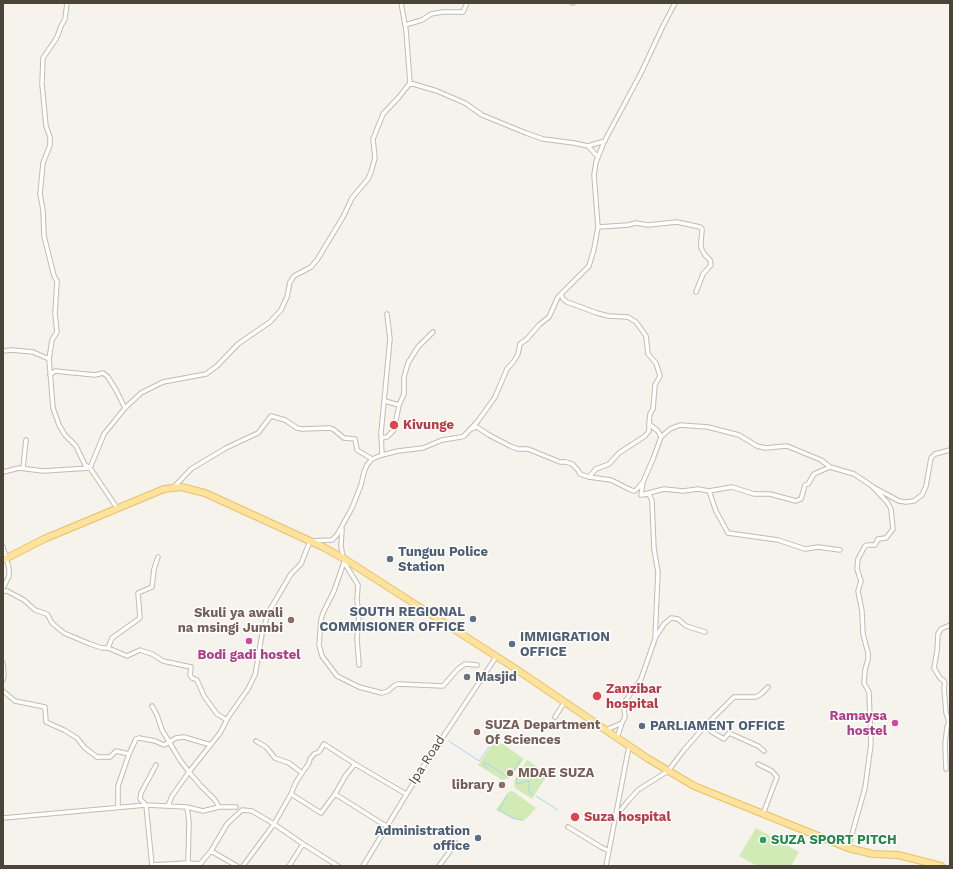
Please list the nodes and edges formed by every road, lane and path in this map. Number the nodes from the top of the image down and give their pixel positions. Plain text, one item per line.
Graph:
1 (67, 3) edge
2 (400, 3) edge
3 (467, 3) edge
4 (676, 3) edge
5 (405, 25) junction
6 (410, 83) junction
7 (605, 140) junction
8 (588, 146) junction
9 (598, 157) junction
10 (598, 227) junction
11 (696, 292) dead end
12 (561, 294) junction
13 (386, 314) dead end
14 (433, 332) dead end
15 (3, 351) edge
16 (49, 359) junction
17 (50, 374) junction
18 (384, 401) junction
19 (399, 405) junction
20 (124, 408) junction
21 (649, 424) junction
22 (467, 431) junction
23 (661, 437) junction
24 (381, 438) junction
25 (26, 440) dead end
26 (950, 450) edge
27 (382, 455) junction
28 (372, 459) junction
29 (830, 467) junction
30 (23, 468) junction
31 (90, 468) junction
32 (3, 472) edge
33 (588, 477) junction
34 (643, 482) junction
35 (872, 486) junction
36 (174, 487) junction
37 (709, 491) junction
38 (641, 495) junction
39 (117, 508) junction
40 (344, 522) junction
41 (310, 541) junction
42 (3, 546) edge
43 (840, 550) dead end
44 (158, 558) dead end
45 (5, 559) edge
46 (344, 560) junction
47 (3, 590) edge
48 (950, 625) edge
49 (705, 632) dead end
50 (655, 640) junction
51 (108, 648) junction
52 (496, 657) junction
53 (3, 663) edge
54 (359, 665) dead end
55 (477, 665) dead end
56 (3, 680) edge
57 (768, 687) dead end
58 (3, 691) edge
59 (564, 702) junction
60 (152, 706) dead end
61 (555, 717) dead end
62 (227, 720) junction
63 (622, 723) junction
64 (705, 726) junction
65 (605, 730) junction
66 (617, 738) junction
67 (256, 740) dead end
68 (169, 742) junction
69 (211, 745) junction
70 (629, 746) junction
71 (764, 751) dead end
72 (128, 754) junction
73 (355, 764) junction
74 (758, 764) dead end
75 (156, 765) dead end
76 (946, 769) dead end
77 (668, 770) junction
78 (190, 772) junction
79 (302, 773) junction
80 (291, 794) junction
81 (335, 794) junction
82 (406, 794) junction
83 (146, 804) junction
84 (168, 806) junction
85 (118, 807) junction
86 (187, 807) junction
87 (219, 807) junction
88 (236, 807) dead end
89 (763, 814) junction
90 (616, 816) junction
91 (3, 818) edge
92 (274, 824) junction
93 (386, 826) junction
94 (568, 827) dead end
95 (456, 843) dead end
96 (303, 844) junction
97 (848, 848) junction
98 (211, 851) junction
99 (609, 851) junction
100 (188, 863) junction
101 (152, 866) edge
102 (237, 866) edge
103 (243, 866) edge
104 (289, 866) edge
105 (338, 866) edge
106 (363, 866) edge
107 (439, 866) edge
108 (606, 866) edge
109 (941, 866) edge

1 - 16 street
2 - 5 street
3 - 5 street
4 - 7 street
5 - 6 street
6 - 8 street
6 - 20 street
7 - 8 street
7 - 9 street
8 - 9 street
9 - 10 street
10 - 11 street
10 - 12 street
12 - 21 street
12 - 22 street
13 - 18 street
14 - 19 street
15 - 16 street
16 - 17 street
17 - 20 street
17 - 31 street
18 - 19 street
18 - 24 street
19 - 24 street
20 - 31 street
21 - 23 street
21 - 33 street
22 - 27 street
22 - 33 street
23 - 29 street
23 - 34 street
24 - 27 street
25 - 30 street
26 - 35 street
27 - 28 street
28 - 36 street
28 - 40 street
29 - 35 street
29 - 37 street
30 - 31 street
30 - 32 street
31 - 39 street
33 - 34 street
34 - 38 street
35 - 97 street
36 - 39 main road
36 - 41 main road
37 - 38 street
37 - 43 street
38 - 50 street
39 - 45 main road
40 - 41 street
40 - 46 street
41 - 46 main road
41 - 62 street
42 - 45 street
44 - 51 street
45 - 47 street
46 - 52 main road
46 - 54 street
46 - 55 street
47 - 51 street
48 - 76 street
49 - 50 street
50 - 63 street
51 - 62 street
52 - 59 main road
52 - 82 street, Ipa Road
53 - 56 street
57 - 64 street
58 - 72 street
59 - 61 street
59 - 65 main road
60 - 68 street
62 - 69 street
63 - 65 street
63 - 66 street
64 - 71 street
64 - 77 street
65 - 66 main road
66 - 70 main road
67 - 79 street
68 - 69 street
68 - 72 street
68 - 78 street
69 - 78 street
70 - 77 main road
70 - 90 street
72 - 85 street
73 - 79 street
73 - 81 street
73 - 82 street
74 - 89 street
75 - 83 street
77 - 89 main road
77 - 90 street
78 - 84 street
78 - 87 street
79 - 80 street
80 - 81 street
80 - 92 street
81 - 93 street
82 - 93 street, Ipa Road
83 - 84 street
83 - 85 street
83 - 101 street
84 - 86 street
85 - 91 street
86 - 87 street
86 - 100 street
87 - 88 street
89 - 97 main road
90 - 99 street
92 - 96 street
92 - 98 street
92 - 103 street
93 - 106 street, Ipa Road
94 - 99 street
95 - 107 street
96 - 104 street
96 - 105 street
97 - 109 main road
98 - 100 street
98 - 102 street
99 - 108 street
100 - 101 street

